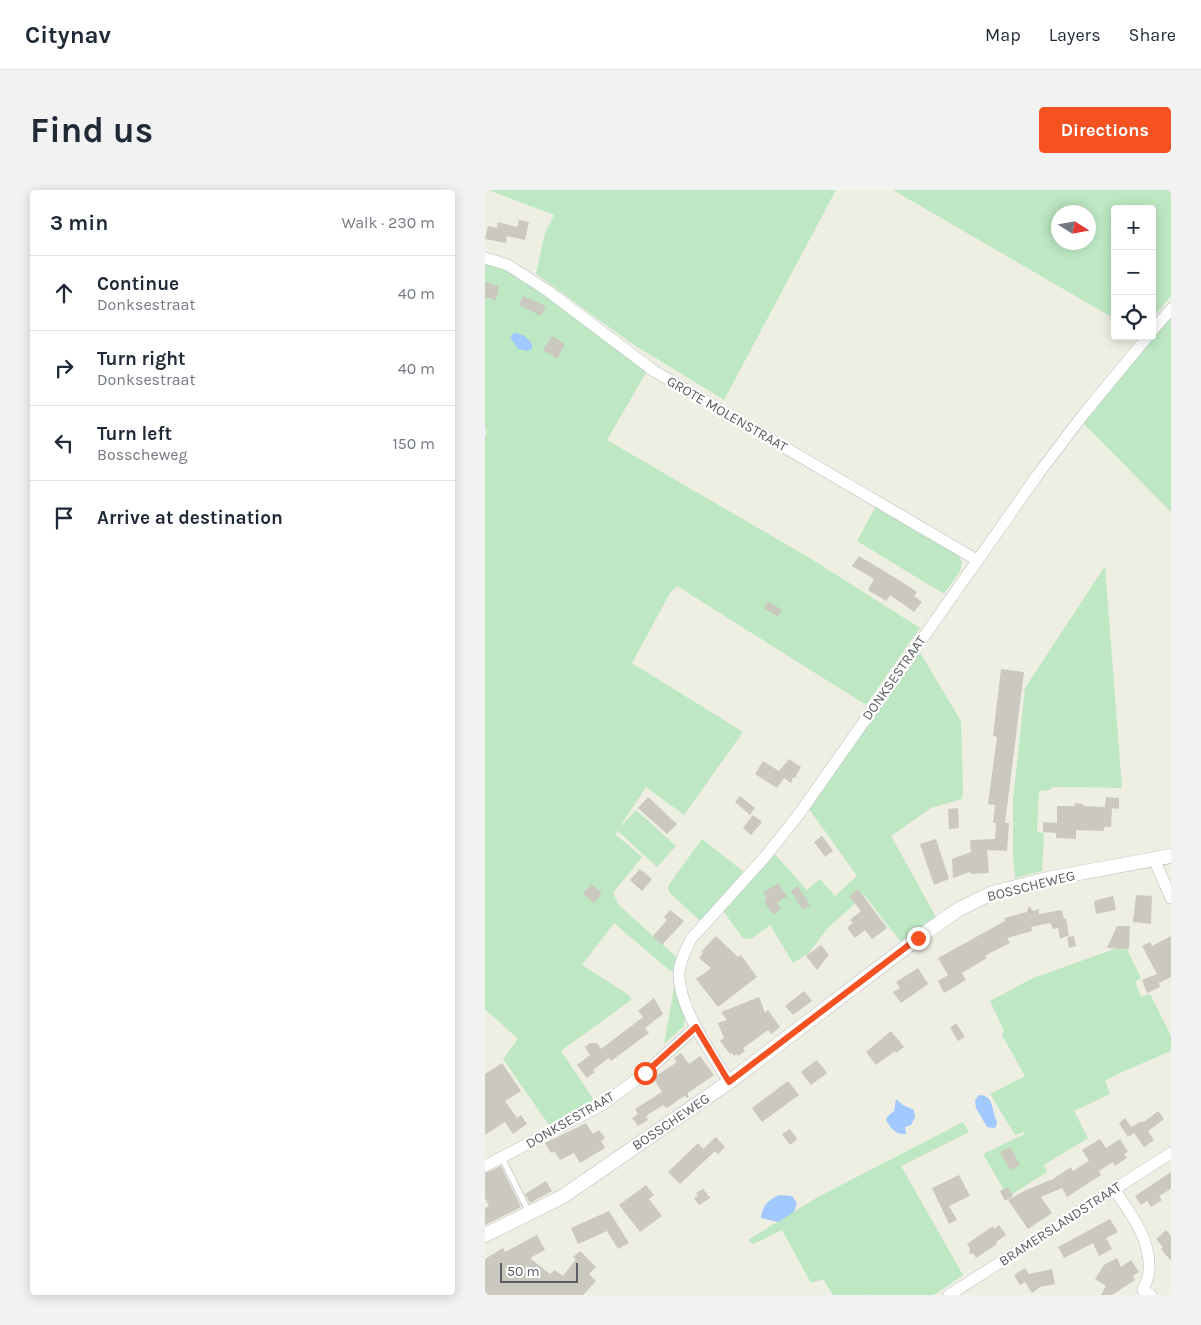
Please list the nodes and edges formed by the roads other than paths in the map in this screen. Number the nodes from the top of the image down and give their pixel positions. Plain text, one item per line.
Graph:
1 (485, 258) edge
2 (1171, 309) edge
3 (1156, 326) edge
4 (1145, 340) edge
5 (977, 560) junction
6 (1171, 856) edge
7 (1154, 859) junction
8 (1171, 898) edge
9 (696, 1027) junction
10 (729, 1082) junction
11 (1171, 1153) edge
12 (502, 1158) junction
13 (485, 1166) edge
14 (1114, 1189) junction
15 (530, 1214) junction
16 (485, 1235) edge
17 (1145, 1293) edge
18 (949, 1295) edge

1 - 5 street, GROTE MOLENSTRAAT
2 - 3 street
4 - 5 street, DONKSESTRAAT
5 - 9 street, DONKSESTRAAT
6 - 7 street, BOSSCHEWEG
7 - 8 street
7 - 10 street, BOSSCHEWEG
9 - 10 street, DONKSESTRAAT
9 - 12 street, DONKSESTRAAT
10 - 15 street, BOSSCHEWEG
11 - 14 street, BRAMERSLANDSTRAAT
12 - 13 street, DONKSESTRAAT
12 - 15 lane
14 - 17 street
14 - 18 street, BRAMERSLANDSTRAAT
15 - 16 street, BOSSCHEWEG

